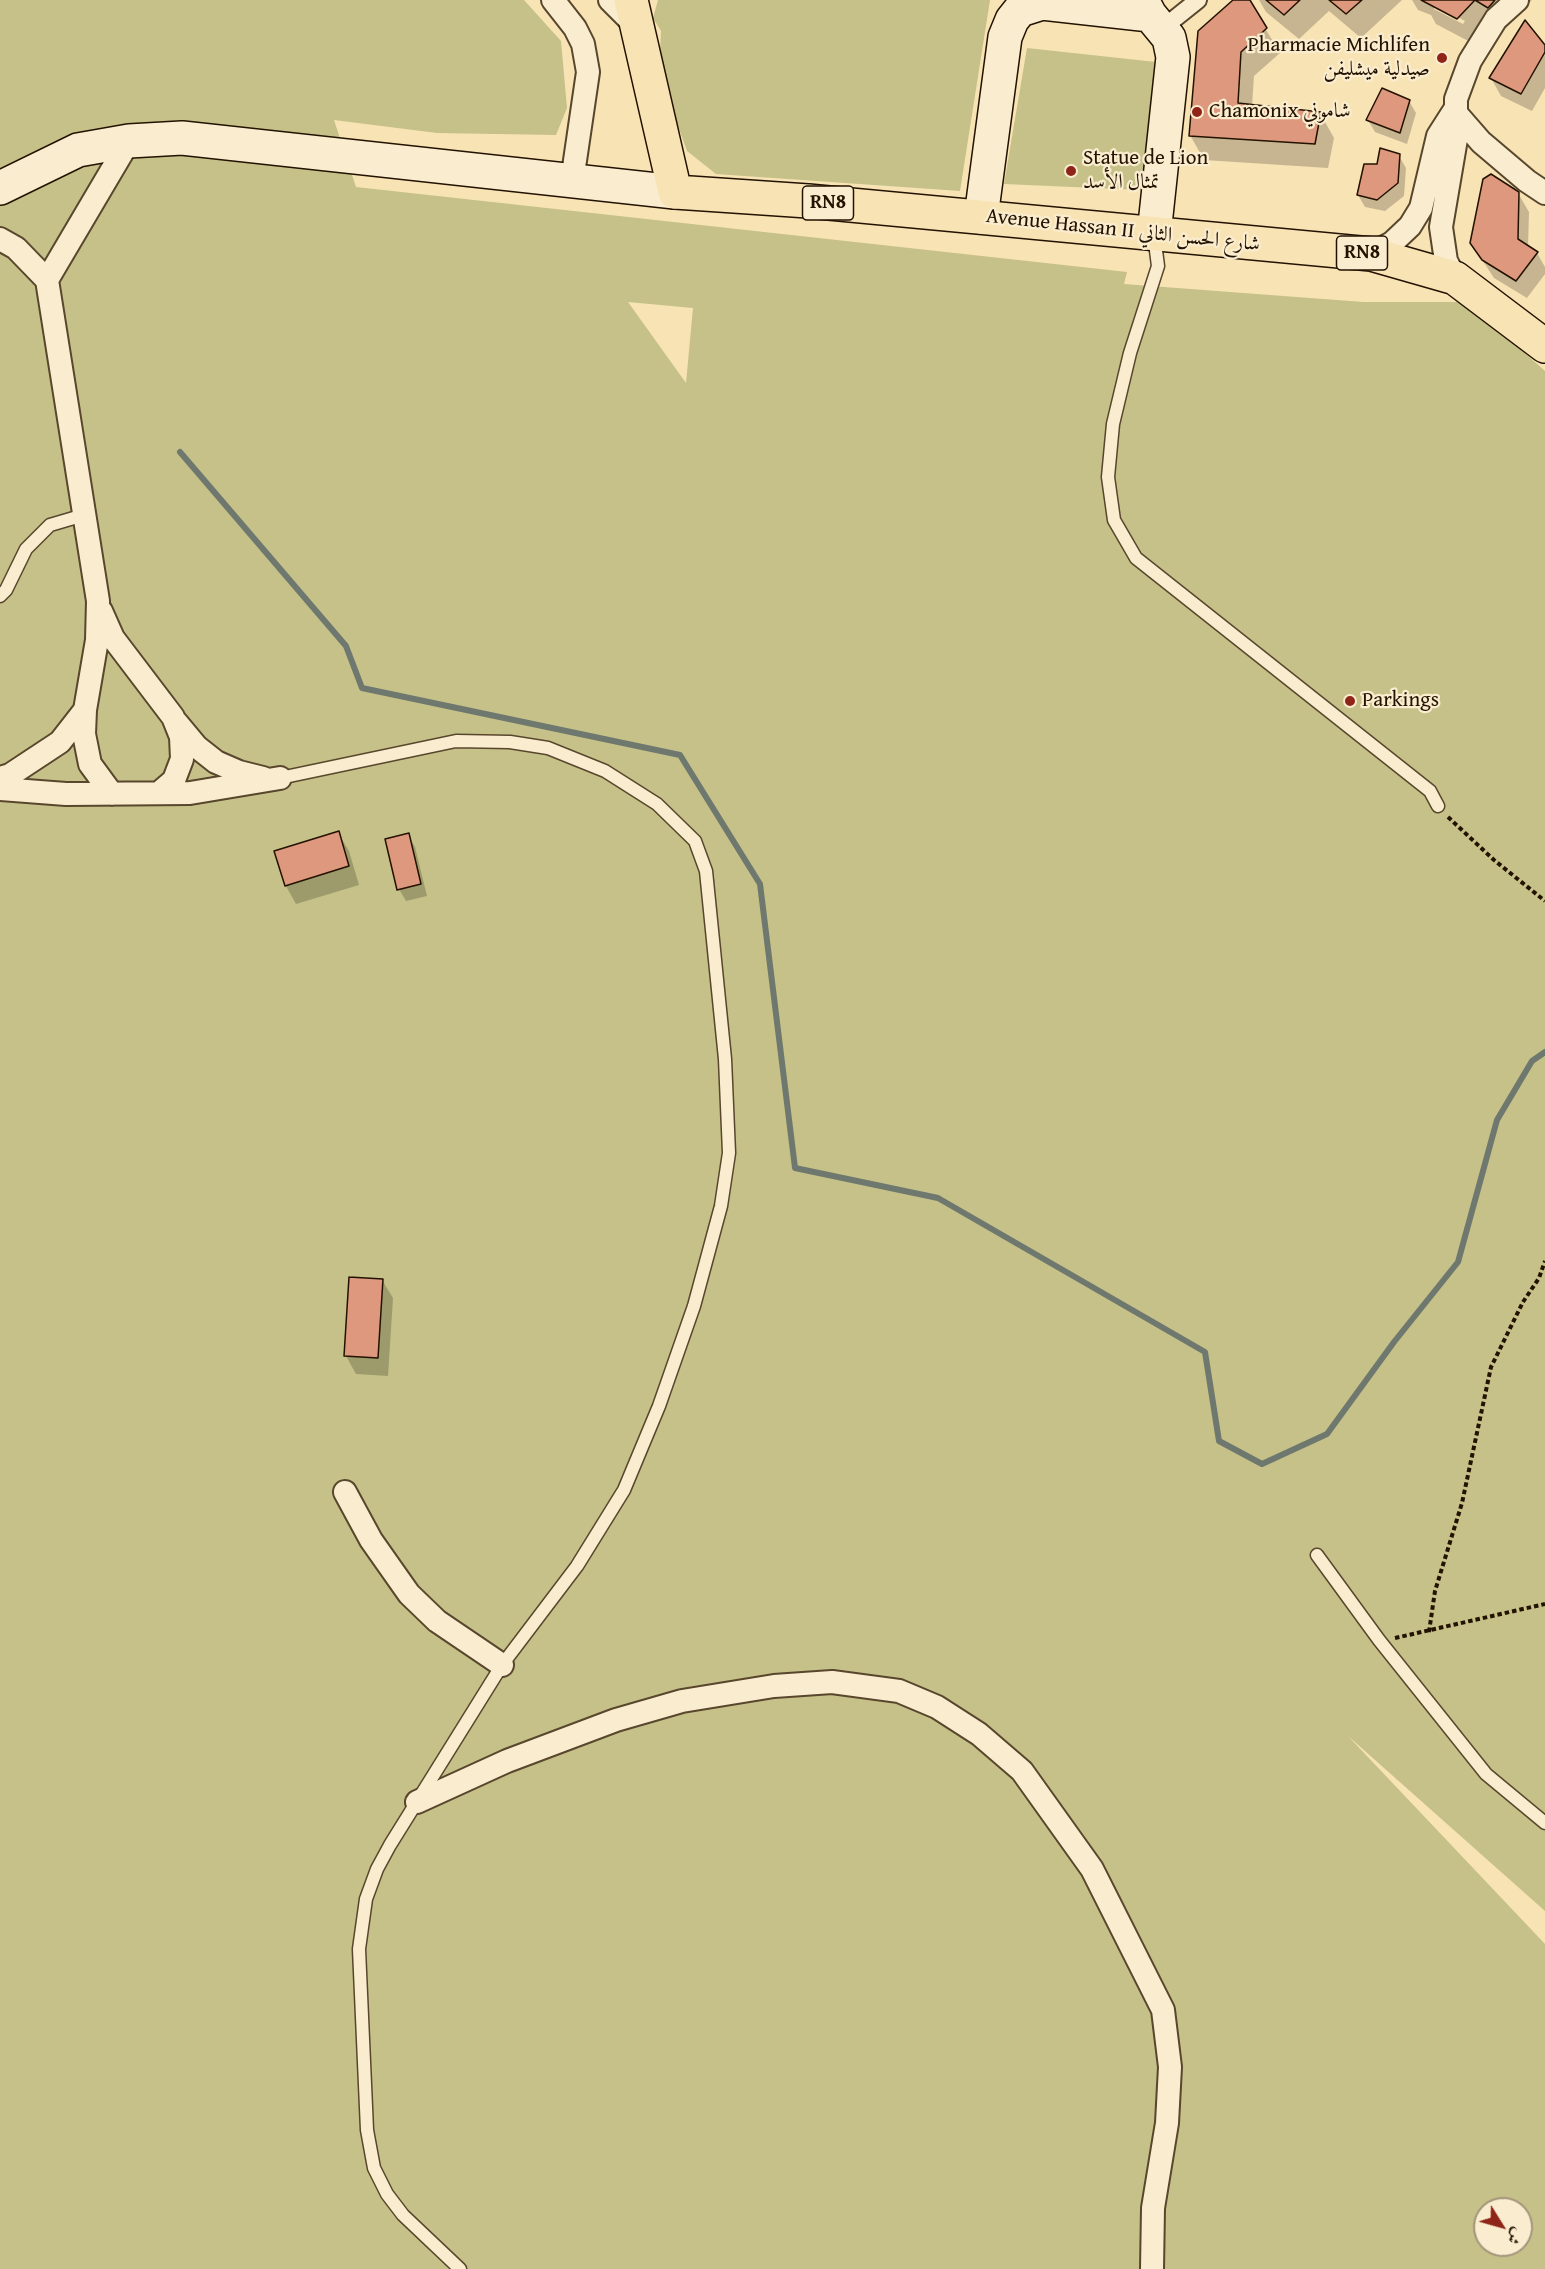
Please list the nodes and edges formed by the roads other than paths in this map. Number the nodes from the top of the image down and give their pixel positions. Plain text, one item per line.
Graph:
1 (554, 0) edge
2 (1198, 0) edge
3 (1517, 0) edge
4 (1045, 1) edge
5 (629, 6) edge
6 (1152, 14) edge
7 (1454, 111) junction
8 (129, 141) junction
9 (572, 181) junction
10 (0, 188) edge
11 (675, 192) junction
12 (1545, 192) edge
13 (981, 217) junction
14 (1154, 234) junction
15 (0, 239) edge
16 (1371, 254) junction
17 (1455, 278) junction
18 (47, 280) junction
19 (1545, 346) edge
20 (84, 515) junction
21 (0, 596) edge
22 (98, 601) junction
23 (85, 710) junction
24 (173, 717) junction
25 (0, 778) edge
26 (280, 778) junction
27 (0, 789) edge
28 (160, 792) junction
29 (112, 794) junction
30 (1438, 806) road end
31 (345, 1492) dead end
32 (1317, 1555) dead end
33 (502, 1665) junction
34 (417, 1802) junction
35 (1545, 1823) edge
36 (460, 2269) edge
37 (1152, 2269) edge

1 - 9 street
2 - 6 street
3 - 7 street
4 - 6 main road
4 - 13 main road
5 - 11 main road
6 - 14 main road
7 - 12 street
7 - 16 street
7 - 17 street
8 - 9 main road
8 - 10 main road
8 - 18 street
9 - 11 main road
11 - 13 main road, Avenue Hassan II شارع الحسن الثاني / RN8
13 - 14 main road, Avenue Hassan II شارع الحسن الثاني / RN8
14 - 16 main road, Avenue Hassan II شارع الحسن الثاني / RN8
14 - 30 lane
15 - 18 street
16 - 17 main road, Avenue Hassan II شارع الحسن الثاني / RN8
17 - 19 main road, Avenue Hassan II شارع الحسن الثاني / RN8
18 - 20 street
20 - 21 lane
20 - 22 street
22 - 23 street
22 - 24 street
23 - 25 street
23 - 29 street
24 - 26 street
24 - 28 street
26 - 28 street
26 - 33 lane
27 - 29 street
28 - 29 street
31 - 33 street
32 - 35 lane
33 - 34 lane
34 - 36 lane
34 - 37 street

